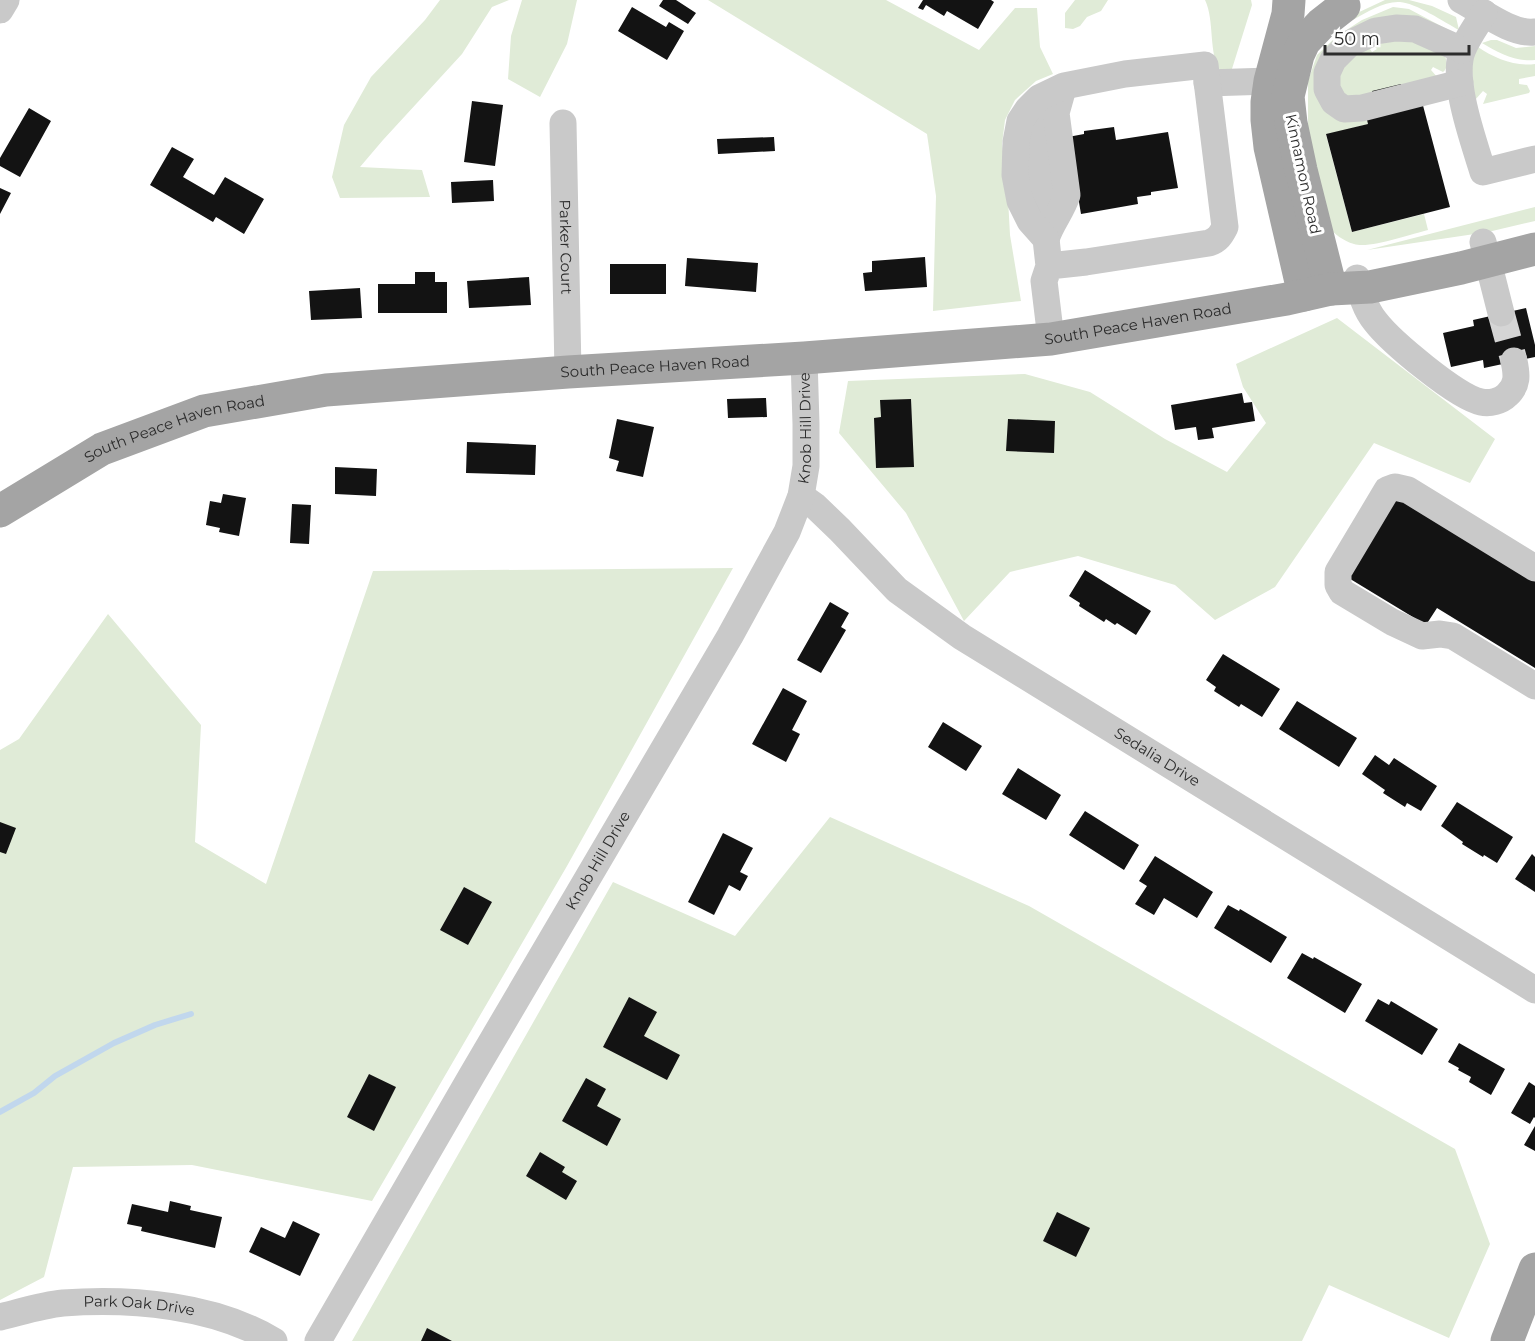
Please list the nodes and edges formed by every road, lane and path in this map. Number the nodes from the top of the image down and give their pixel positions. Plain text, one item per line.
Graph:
1 (6, 0) edge
2 (1289, 0) edge
3 (1295, 0) edge
4 (1350, 2) edge
5 (1471, 4) edge
6 (0, 10) edge
7 (1535, 32) edge
8 (1462, 50) junction
9 (1270, 81) junction
10 (1208, 83) junction
11 (1460, 83) junction
12 (1064, 87) junction
13 (563, 123) dead end
14 (1535, 159) edge
15 (1535, 227) edge
16 (1046, 234) junction
17 (1535, 249) edge
18 (1486, 251) junction
19 (1049, 266) junction
20 (1338, 287) junction
21 (1501, 313) tunnel mouth
22 (1051, 339) junction
23 (804, 358) junction
24 (1514, 361) tunnel mouth
25 (568, 372) junction
26 (801, 496) junction
27 (0, 511) edge
28 (1535, 568) edge
29 (1535, 686) edge
30 (1535, 990) edge
31 (1535, 1269) edge
32 (0, 1317) edge
33 (274, 1341) edge
34 (318, 1341) edge
35 (1507, 1341) edge

1 - 6 street
2 - 9 main road, Kinnamon Road
3 - 4 main road, Kinnamon Road
4 - 20 main road, Kinnamon Road
5 - 7 street
5 - 8 street
8 - 11 street
8 - 11 street
9 - 10 street
9 - 20 main road, Kinnamon Road
10 - 12 street
10 - 19 street
11 - 14 street
12 - 16 street
12 - 16 street
13 - 25 street, Parker Court
15 - 18 main road, South Peace Haven Road
16 - 19 street
17 - 18 main road, South Peace Haven Road
18 - 20 main road, South Peace Haven Road
18 - 21 street
19 - 22 street
20 - 22 main road, South Peace Haven Road
20 - 24 street
22 - 23 main road, South Peace Haven Road
23 - 25 main road, South Peace Haven Road
23 - 26 street, Knob Hill Drive
25 - 27 main road, South Peace Haven Road
26 - 30 street, Sedalia Drive
26 - 34 street, Knob Hill Drive
28 - 29 street
31 - 35 main road
32 - 33 street, Park Oak Drive

